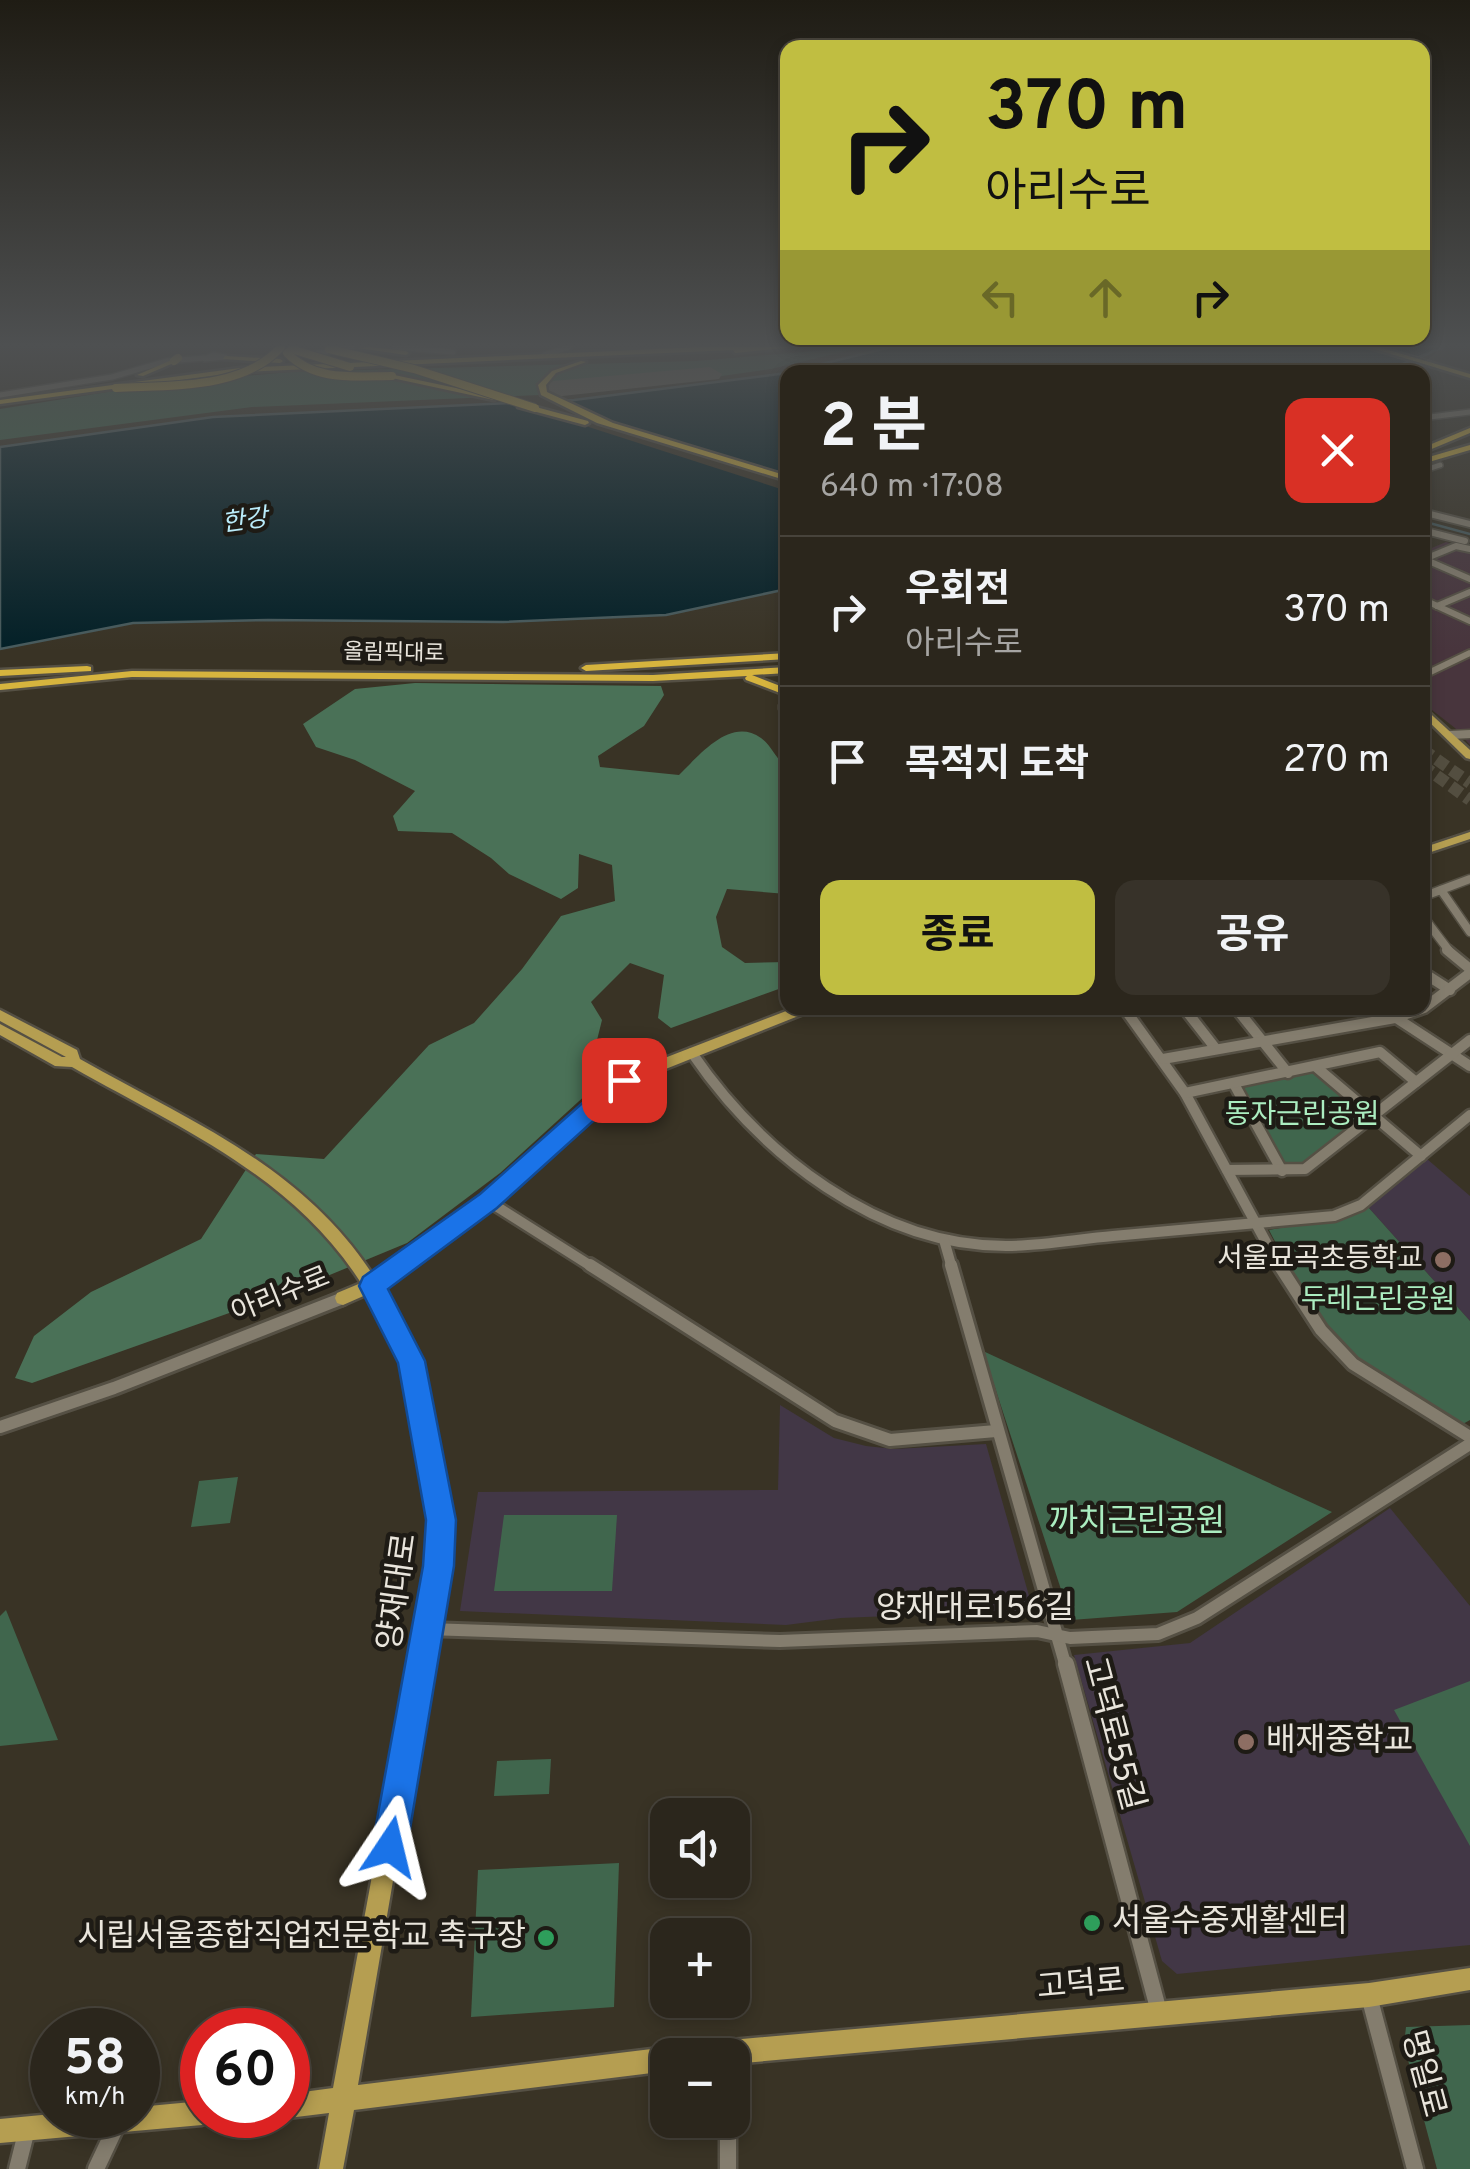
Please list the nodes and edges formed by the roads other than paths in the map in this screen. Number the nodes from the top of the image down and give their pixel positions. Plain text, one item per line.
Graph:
1 (680, 448) edge
2 (1468, 448) edge
3 (1430, 460) edge
4 (1440, 465) dead end
5 (1430, 468) edge
6 (780, 479) edge
7 (1430, 514) edge
8 (1470, 524) edge
9 (1430, 533) edge
10 (1470, 546) edge
11 (1430, 556) edge
12 (1430, 562) edge
13 (1470, 579) edge
14 (1470, 592) edge
15 (1430, 603) edge
16 (1437, 606) junction
17 (1470, 620) edge
18 (1470, 653) edge
19 (780, 665) edge
20 (780, 667) edge
21 (1430, 672) edge
22 (736, 675) junction
23 (0, 676) edge
24 (780, 689) edge
25 (0, 690) edge
26 (1430, 716) edge
27 (1470, 734) edge
28 (1451, 735) junction
29 (1470, 756) edge
30 (1470, 835) edge
31 (1430, 849) edge
32 (1470, 879) edge
33 (1441, 890) junction
34 (1430, 894) edge
35 (1430, 926) edge
36 (1470, 932) edge
37 (1470, 971) edge
38 (1430, 977) edge
39 (1450, 990) junction
40 (1430, 1003) edge
41 (0, 1015) edge
42 (788, 1015) edge
43 (1129, 1015) edge
44 (1189, 1015) edge
45 (1242, 1015) edge
46 (1391, 1015) edge
47 (1403, 1015) edge
48 (1395, 1018) junction
49 (0, 1028) edge
50 (1262, 1039) junction
51 (1470, 1040) edge
52 (1216, 1049) junction
53 (692, 1053) junction
54 (1452, 1054) junction
55 (1163, 1059) junction
56 (74, 1062) junction
57 (1314, 1066) junction
58 (1470, 1066) edge
59 (1288, 1073) junction
60 (1416, 1082) junction
61 (1234, 1084) junction
62 (1185, 1094) junction
63 (1470, 1116) edge
64 (1373, 1117) junction
65 (1421, 1156) junction
66 (1227, 1170) junction
67 (1282, 1172) junction
68 (488, 1201) junction
69 (1258, 1226) junction
70 (944, 1240) junction
71 (372, 1286) junction
72 (344, 1298) joint
73 (0, 1428) edge
74 (996, 1430) junction
75 (1470, 1441) edge
76 (428, 1629) junction
77 (1056, 1634) junction
78 (1470, 1979) edge
79 (1369, 1995) junction
80 (1159, 2012) junction
81 (750, 2051) edge
82 (650, 2061) edge
83 (343, 2101) junction
84 (310, 2104) edge
85 (27, 2128) junction
86 (30, 2128) edge
87 (0, 2131) edge
88 (111, 2138) edge
89 (728, 2138) edge
90 (17, 2169) edge
91 (96, 2169) edge
92 (331, 2169) edge
93 (728, 2169) edge
94 (1416, 2169) edge

1 - 6 highway
2 - 3 highway
4 - 5 street
7 - 8 street
9 - 10 street
10 - 11 street
12 - 13 street
14 - 16 street
15 - 16 street
16 - 17 street
18 - 21 street
19 - 23 highway, 올림픽대로
20 - 22 highway, 올림픽대로
22 - 24 highway
22 - 25 highway, 올림픽대로
26 - 28 main road
27 - 28 street
28 - 29 main road
30 - 31 main road
32 - 33 street
33 - 34 street
33 - 36 street
35 - 37 street
37 - 39 street
38 - 39 street
39 - 40 street
41 - 56 main road, 양재대로
42 - 53 main road, 아리수로
43 - 55 street
44 - 52 street
45 - 50 street
46 - 48 street
47 - 48 street
48 - 50 street
48 - 54 street
49 - 56 main road, 양재대로
50 - 52 street
50 - 59 street
51 - 54 street
52 - 55 street
53 - 68 main road, 아리수로
53 - 70 street
54 - 58 street
54 - 60 street
55 - 62 street
56 - 71 main road, 양재대로
57 - 59 street
57 - 60 street
57 - 64 street
59 - 61 street
60 - 64 street
61 - 62 street
61 - 67 street
62 - 66 street
63 - 65 street
64 - 65 street
64 - 67 street
65 - 69 street
66 - 67 street
66 - 69 street
68 - 71 main road, 아리수로
68 - 74 street
69 - 70 street
69 - 75 street
70 - 74 street, 고덕로55길
71 - 72 main road, 아리수로
71 - 76 main road, 양재대로
72 - 73 street, 아리수로
74 - 77 street, 고덕로55길
75 - 77 street, 양재대로156길
76 - 77 street, 양재대로156길
76 - 83 main road, 양재대로
77 - 80 street, 고덕로55길
78 - 79 main road, 고덕로
79 - 80 main road, 고덕로
79 - 94 street, 명일로
80 - 81 main road, 고덕로
82 - 83 main road
83 - 84 main road
83 - 92 main road, 양재대로
85 - 86 main road
85 - 87 main road
85 - 90 street
88 - 91 street
89 - 93 street

